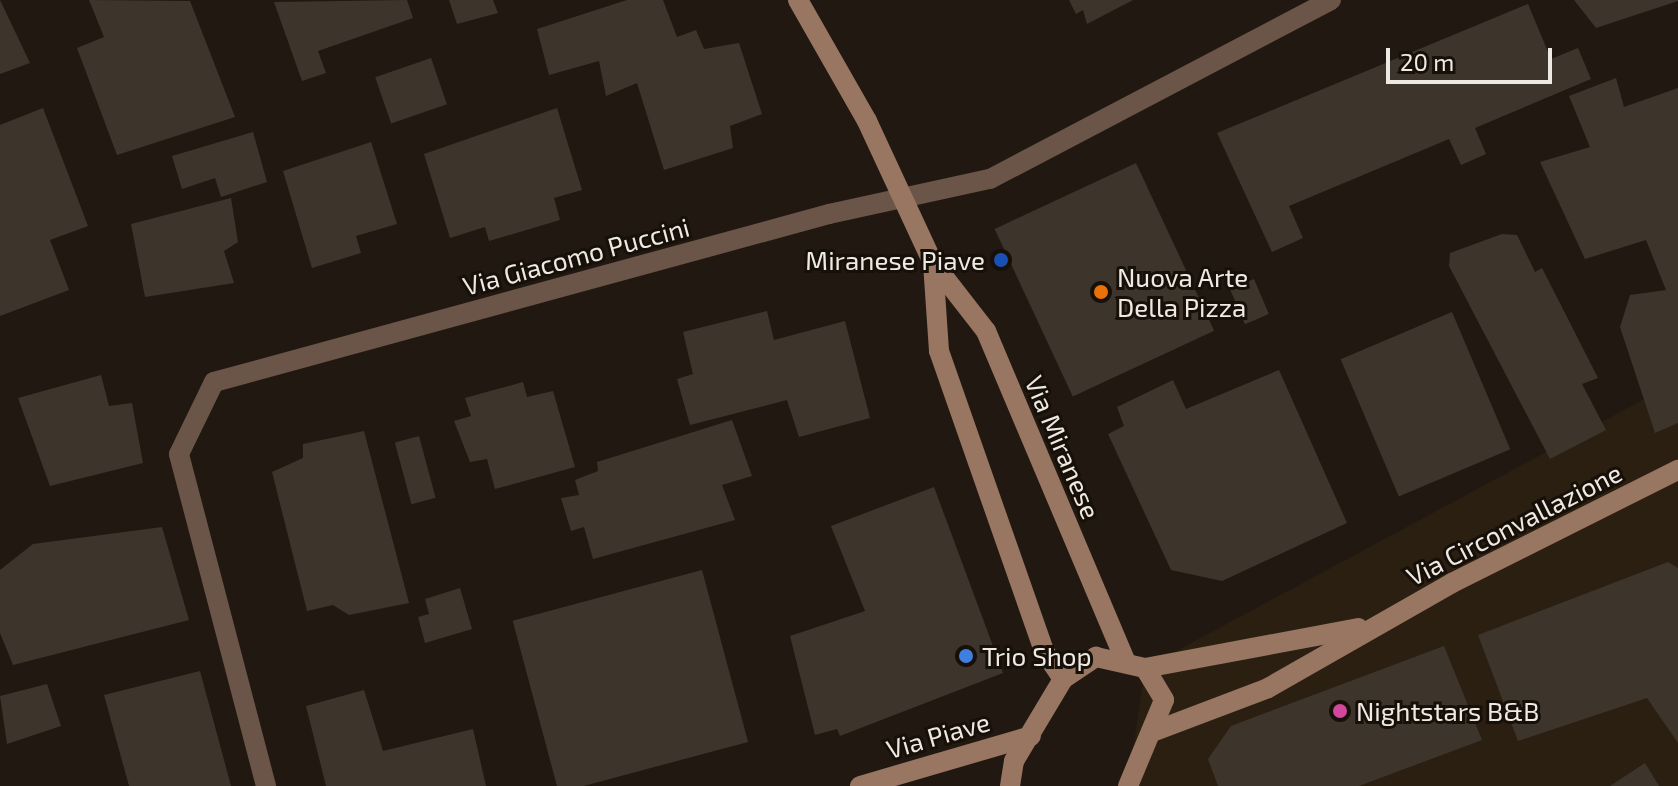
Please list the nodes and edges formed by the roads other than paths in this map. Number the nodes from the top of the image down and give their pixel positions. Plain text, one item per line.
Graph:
1 (798, 0) edge
2 (1331, 0) edge
3 (904, 198) junction
4 (933, 263) junction
5 (1677, 474) edge
6 (1374, 625) junction
7 (1136, 666) junction
8 (1063, 679) junction
9 (1155, 731) junction
10 (1031, 736) junction
11 (1129, 785) edge
12 (266, 786) edge
13 (860, 786) edge
14 (1010, 786) edge

1 - 3 street, Via Miranese
2 - 3 street, Via Giacomo Puccini
3 - 4 street, Via Miranese
3 - 12 street, Via Giacomo Puccini
4 - 7 street, Via Miranese
4 - 8 street, Via Miranese
5 - 6 street, Via Circonvallazione
6 - 7 street, Via Circonvallazione
6 - 9 street, Via Circonvallazione
7 - 8 street, Via Circonvallazione
7 - 9 street, Via Miranese
8 - 10 street
9 - 11 street
10 - 13 street, Via Piave
10 - 14 street

